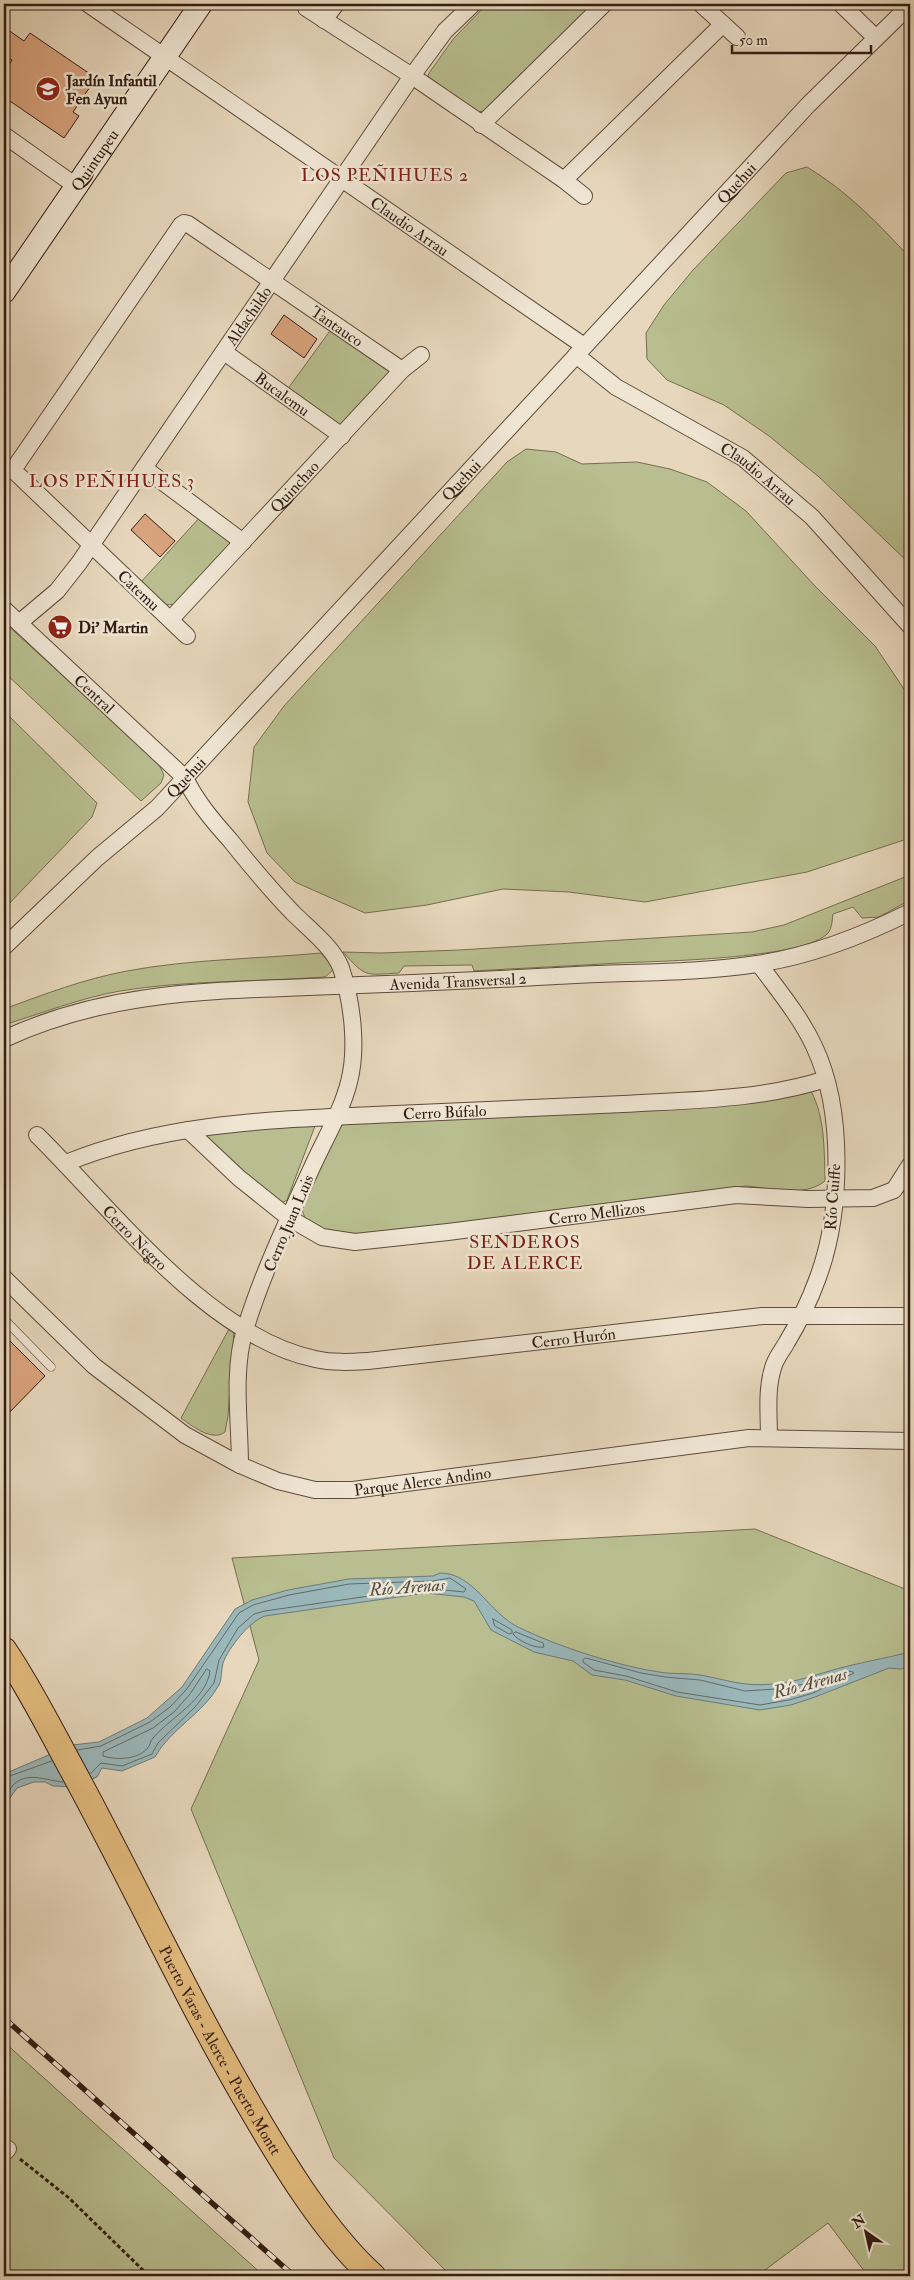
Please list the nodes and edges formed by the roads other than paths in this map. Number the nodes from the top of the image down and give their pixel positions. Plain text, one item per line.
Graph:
1 (88, 4) edge
2 (201, 4) edge
3 (336, 4) edge
4 (473, 4) edge
5 (604, 4) edge
6 (701, 4) edge
7 (841, 4) edge
8 (306, 8) dead end
9 (909, 9) edge
10 (324, 20) junction
11 (723, 24) junction
12 (737, 37) dead end
13 (876, 38) junction
14 (165, 57) junction
15 (412, 76) junction
16 (482, 125) junction
17 (4, 135) edge
18 (342, 179) junction
19 (564, 180) junction
20 (76, 186) junction
21 (584, 196) dead end
22 (7, 281) edge
23 (273, 281) junction
24 (580, 351) junction
25 (224, 352) junction
26 (421, 355) dead end
27 (402, 370) junction
28 (342, 436) junction
29 (144, 468) junction
30 (243, 542) junction
31 (91, 545) junction
32 (4, 609) edge
33 (171, 619) junction
34 (19, 623) junction
35 (910, 626) edge
36 (187, 636) dead end
37 (185, 778) junction
38 (910, 912) edge
39 (4, 947) edge
40 (759, 964) junction
41 (345, 986) junction
42 (4, 1039) edge
43 (826, 1078) junction
44 (335, 1117) junction
45 (188, 1130) junction
46 (37, 1134) dead end
47 (66, 1164) junction
48 (910, 1165) edge
49 (834, 1199) junction
50 (289, 1218) junction
51 (4, 1278) edge
52 (802, 1315) junction
53 (910, 1316) edge
54 (4, 1318) edge
55 (244, 1330) junction
56 (51, 1367) dead end
57 (769, 1436) junction
58 (910, 1440) edge
59 (240, 1465) junction
60 (4, 1650) edge
61 (373, 2276) edge

1 - 14 street, Claudio Arrau
2 - 14 street, Quintupeu
3 - 10 street
4 - 15 street, Aldachildo
5 - 16 street
6 - 11 street
7 - 13 street
8 - 10 street
9 - 13 street, Quehui
10 - 15 street
11 - 12 street
11 - 19 street
13 - 24 street, Quehui
14 - 18 street, Claudio Arrau
14 - 20 street, Quintupeu
15 - 16 street
15 - 18 street, Aldachildo
16 - 19 street
17 - 20 street
18 - 23 street, Aldachildo
18 - 24 street, Claudio Arrau
19 - 21 street
20 - 22 street, Quintupeu
23 - 25 street, Aldachildo
23 - 27 street, Tantauco
23 - 31 street, Tantauco
24 - 35 street, Claudio Arrau
24 - 37 street, Quehui
25 - 28 street, Bucalemu
25 - 29 street, Aldachildo
26 - 27 street, Quinchao
27 - 28 street, Quinchao
28 - 30 street, Quinchao
29 - 30 street
29 - 31 street, Aldachildo
30 - 33 street, Quinchao
31 - 33 street, Catemu
31 - 34 street, Aldachildo
32 - 34 street, Central
33 - 36 street, Catemu
34 - 37 street, Central
37 - 39 street, Quehui
37 - 41 street, Central
38 - 40 street, Avenida Transversal 2
40 - 41 street, Avenida Transversal 2
40 - 43 street, Río Cuiffe
41 - 42 street, Avenida Transversal 2
41 - 44 street, Cerro Juan Luis
43 - 44 street, Cerro Búfalo
43 - 49 street, Río Cuiffe
44 - 45 street, Cerro Búfalo
44 - 50 street, Cerro Juan Luis
45 - 47 street, Cerro Búfalo
45 - 50 street, Cerro Mellizos
46 - 47 street, Cerro Negro
47 - 55 street, Cerro Negro
48 - 49 street, Cerro Mellizos
49 - 50 street, Cerro Mellizos
49 - 52 street, Río Cuiffe
50 - 55 street, Cerro Juan Luis
51 - 59 street, Parque Alerce Andino
52 - 53 street, Cerro Hurón
52 - 55 street, Cerro Hurón
52 - 57 street, Río Cuiffe
54 - 56 lane
55 - 59 street, Cerro Juan Luis
57 - 58 street, Parque Alerce Andino
57 - 59 street, Parque Alerce Andino
60 - 61 main road, Puerto Varas - Alerce - Puerto Montt

